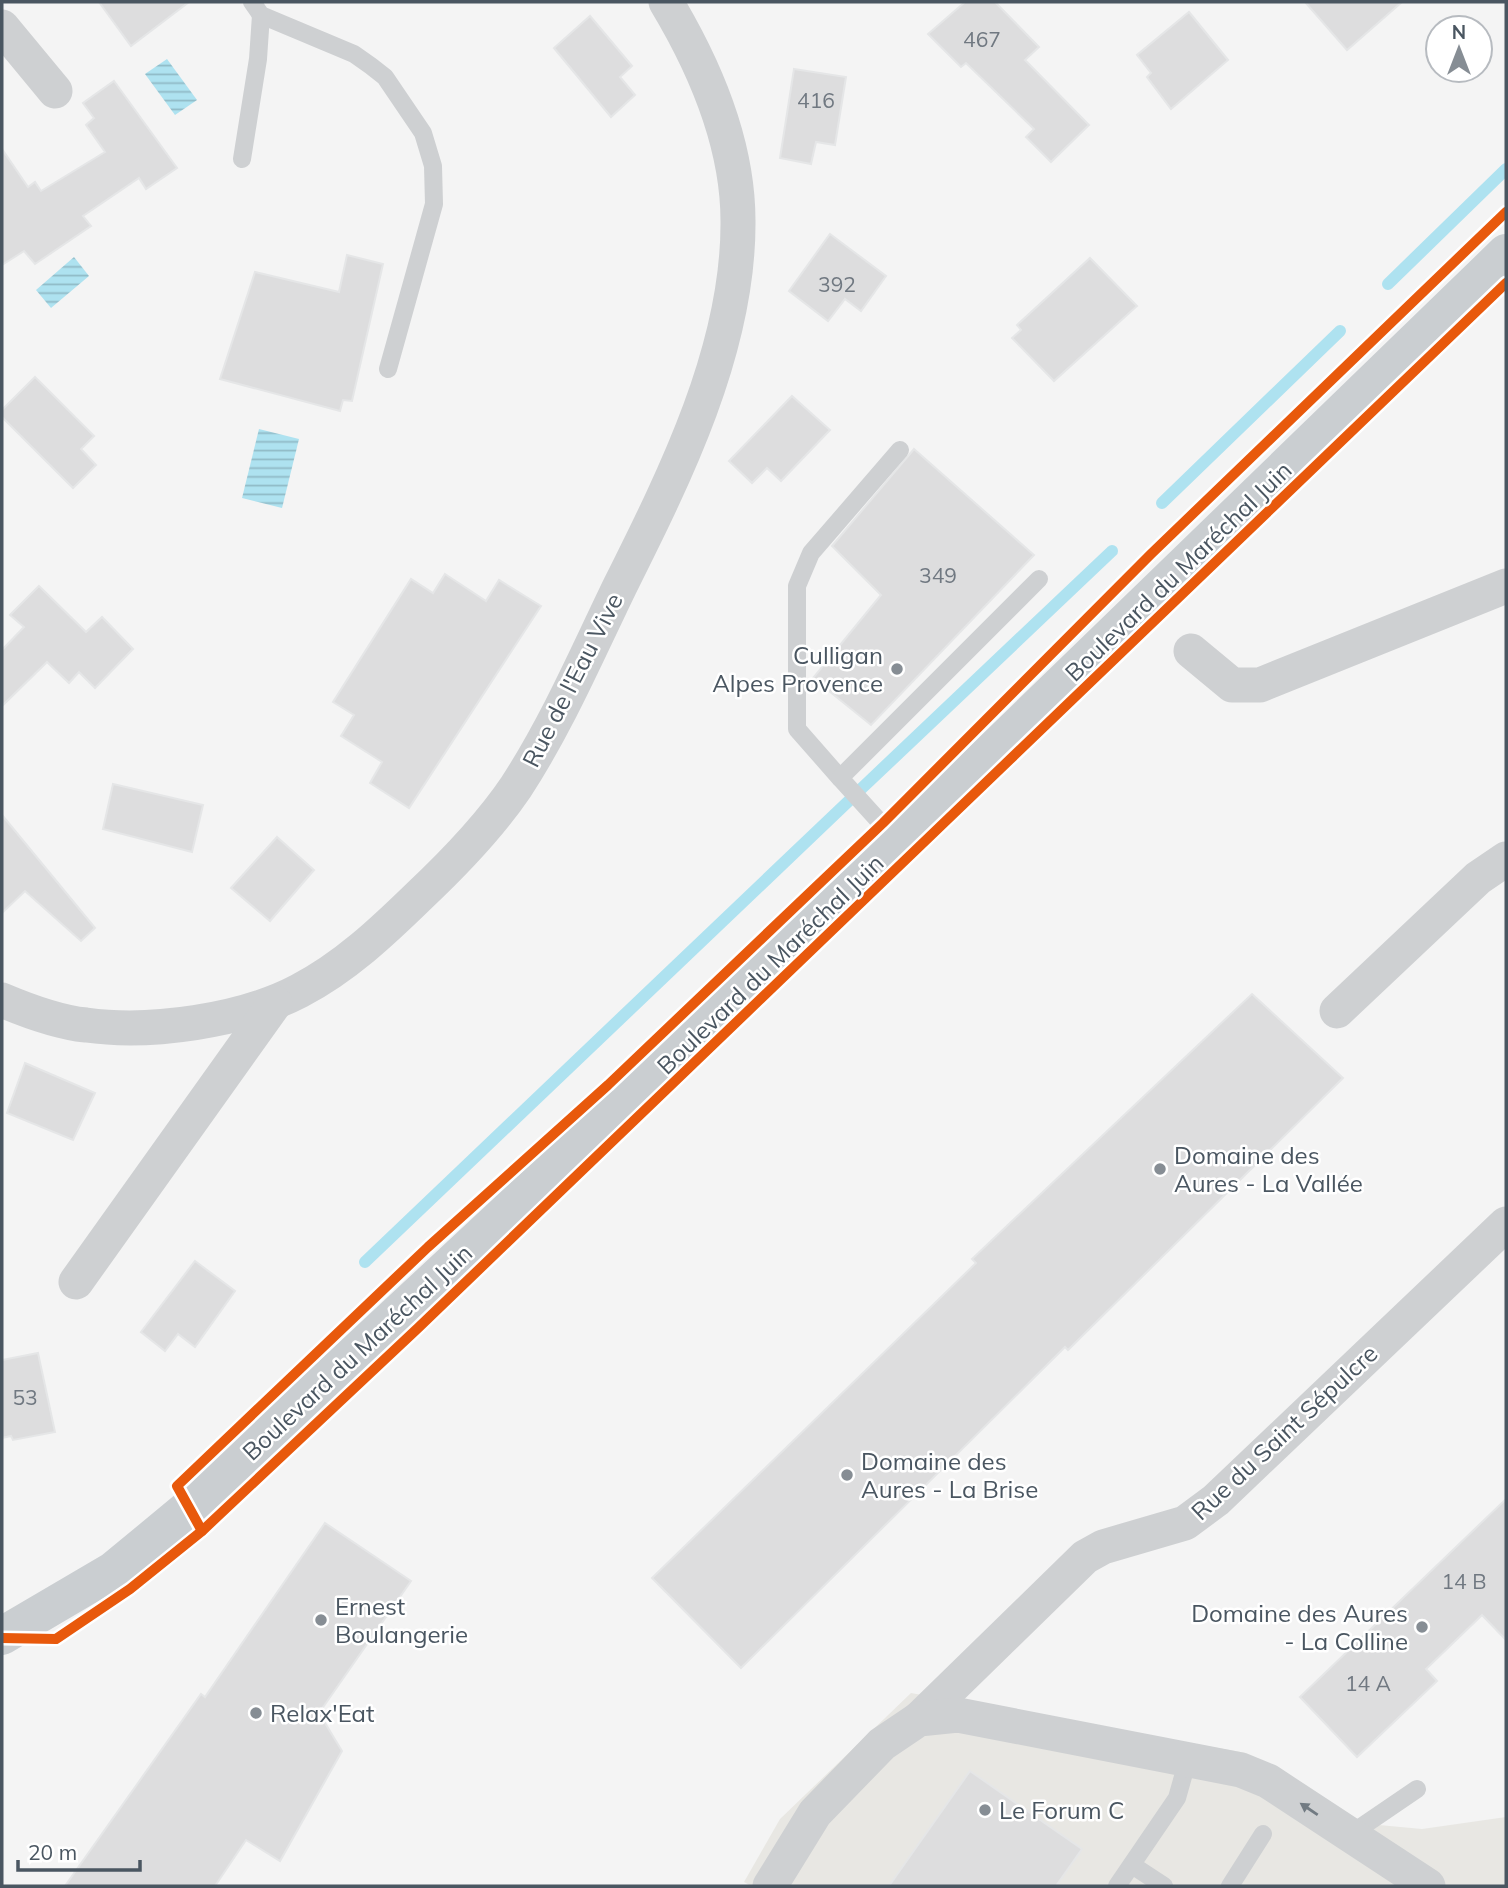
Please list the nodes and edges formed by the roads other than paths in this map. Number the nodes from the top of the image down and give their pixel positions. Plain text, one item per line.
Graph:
1 (666, 2) edge
2 (257, 8) edge
3 (2, 27) edge
4 (55, 91) dead end
5 (242, 159) dead end
6 (1506, 253) edge
7 (388, 369) dead end
8 (900, 450) dead end
9 (1039, 579) dead end
10 (1506, 586) edge
11 (1191, 651) dead end
12 (840, 779) junction
13 (898, 842) junction
14 (1506, 859) edge
15 (2, 1000) edge
16 (275, 1003) junction
17 (1337, 1011) dead end
18 (1504, 1230) edge
19 (76, 1282) dead end
20 (2, 1636) edge
21 (919, 1719) junction
22 (1188, 1759) junction
23 (1417, 1789) dead end
24 (1263, 1834) dead end
25 (1348, 1836) junction
26 (1132, 1865) junction
27 (770, 1886) edge
28 (1117, 1886) edge
29 (1164, 1886) edge
30 (1230, 1886) edge
31 (1428, 1886) edge

1 - 16 street, Rue de l'Eau Vive
2 - 5 lane
2 - 7 lane
3 - 4 street
6 - 13 main road, Boulevard du Maréchal Juin
8 - 12 lane
9 - 12 lane
10 - 11 street
12 - 13 lane
13 - 20 main road, Boulevard du Maréchal Juin
14 - 17 street
15 - 16 street, Rue de l'Eau Vive
16 - 19 street
18 - 21 street, Rue du Saint Sépulcre
21 - 22 street
21 - 27 street, Rue du Saint Sépulcre
25 -> 22 street
22 - 26 lane
23 - 25 lane
24 - 30 lane
25 - 31 street
26 - 28 lane
26 - 29 lane

